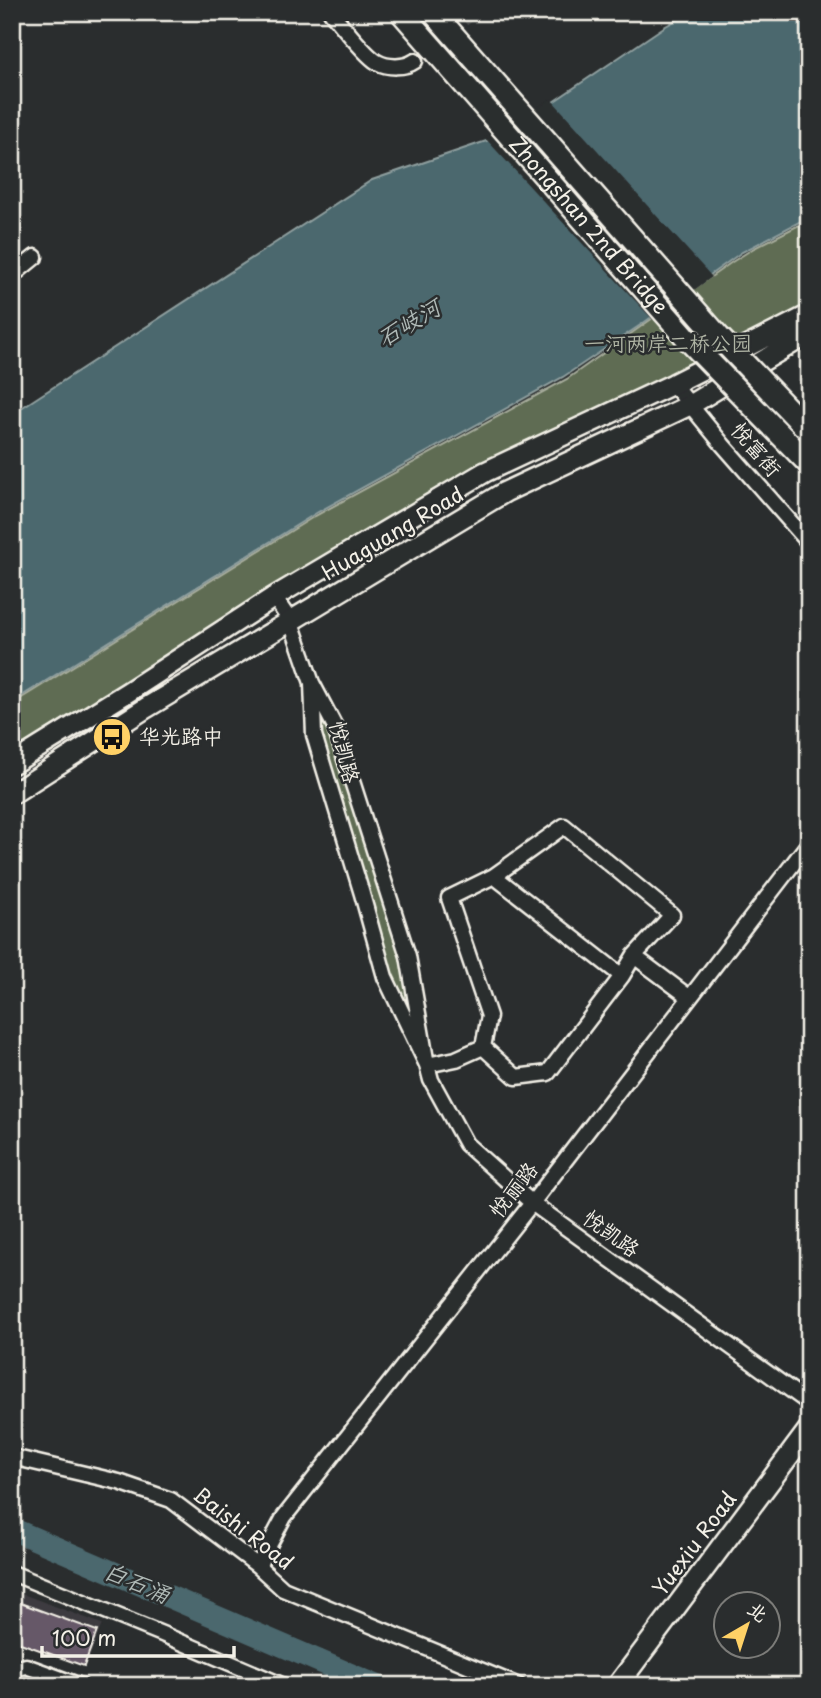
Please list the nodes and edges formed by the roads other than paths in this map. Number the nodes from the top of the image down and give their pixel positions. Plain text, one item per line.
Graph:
1 (331, 12) edge
2 (401, 12) edge
3 (433, 12) edge
4 (415, 61) tunnel mouth
5 (35, 257) dead end
6 (13, 275) edge
7 (808, 319) edge
8 (809, 336) edge
9 (673, 384) junction
10 (690, 405) junction
11 (809, 430) edge
12 (809, 464) edge
13 (809, 543) edge
14 (274, 597) junction
15 (291, 622) junction
16 (312, 683) junction
17 (12, 764) edge
18 (12, 794) edge
19 (809, 843) edge
20 (494, 876) junction
21 (634, 956) junction
22 (622, 976) junction
23 (689, 997) junction
24 (483, 1047) junction
25 (427, 1065) junction
26 (532, 1203) junction
27 (809, 1403) edge
28 (809, 1429) edge
29 (12, 1457) edge
30 (258, 1566) junction
31 (12, 1573) edge
32 (12, 1669) edge
33 (81, 1686) edge
34 (284, 1686) edge
35 (519, 1686) edge
36 (617, 1686) edge

1 - 4 street
2 - 12 highway, Zhongshan 2nd Bridge, bridge
3 - 11 highway, Zhongshan 2nd Bridge, bridge
5 - 6 street
7 - 9 main road, Huaguang Road
8 - 10 main road, Huaguang Road
9 - 10 street, 悦富街
9 - 14 main road, Huaguang Road
10 - 13 street, 悦富街
10 - 15 main road, Huaguang Road
14 - 15 street, 悦凯路
14 - 17 main road, Huaguang Road
15 - 16 street, 悦凯路
15 - 18 main road, Huaguang Road
16 - 25 street, 悦凯路
16 - 25 street, 悦凯路
19 - 23 street, 悦丽路
20 - 21 street
20 - 22 street
20 - 24 street
21 - 22 street
21 - 23 street
22 - 24 street
23 - 26 street, 悦丽路
24 - 25 street
25 - 26 street, 悦凯路
26 - 27 street, 悦凯路
26 - 30 street, 悦丽路
28 - 36 main road, Yuexiu Road
29 - 30 street, Baishi Road
30 - 35 street, Baishi Road
31 - 34 street
32 - 33 street

